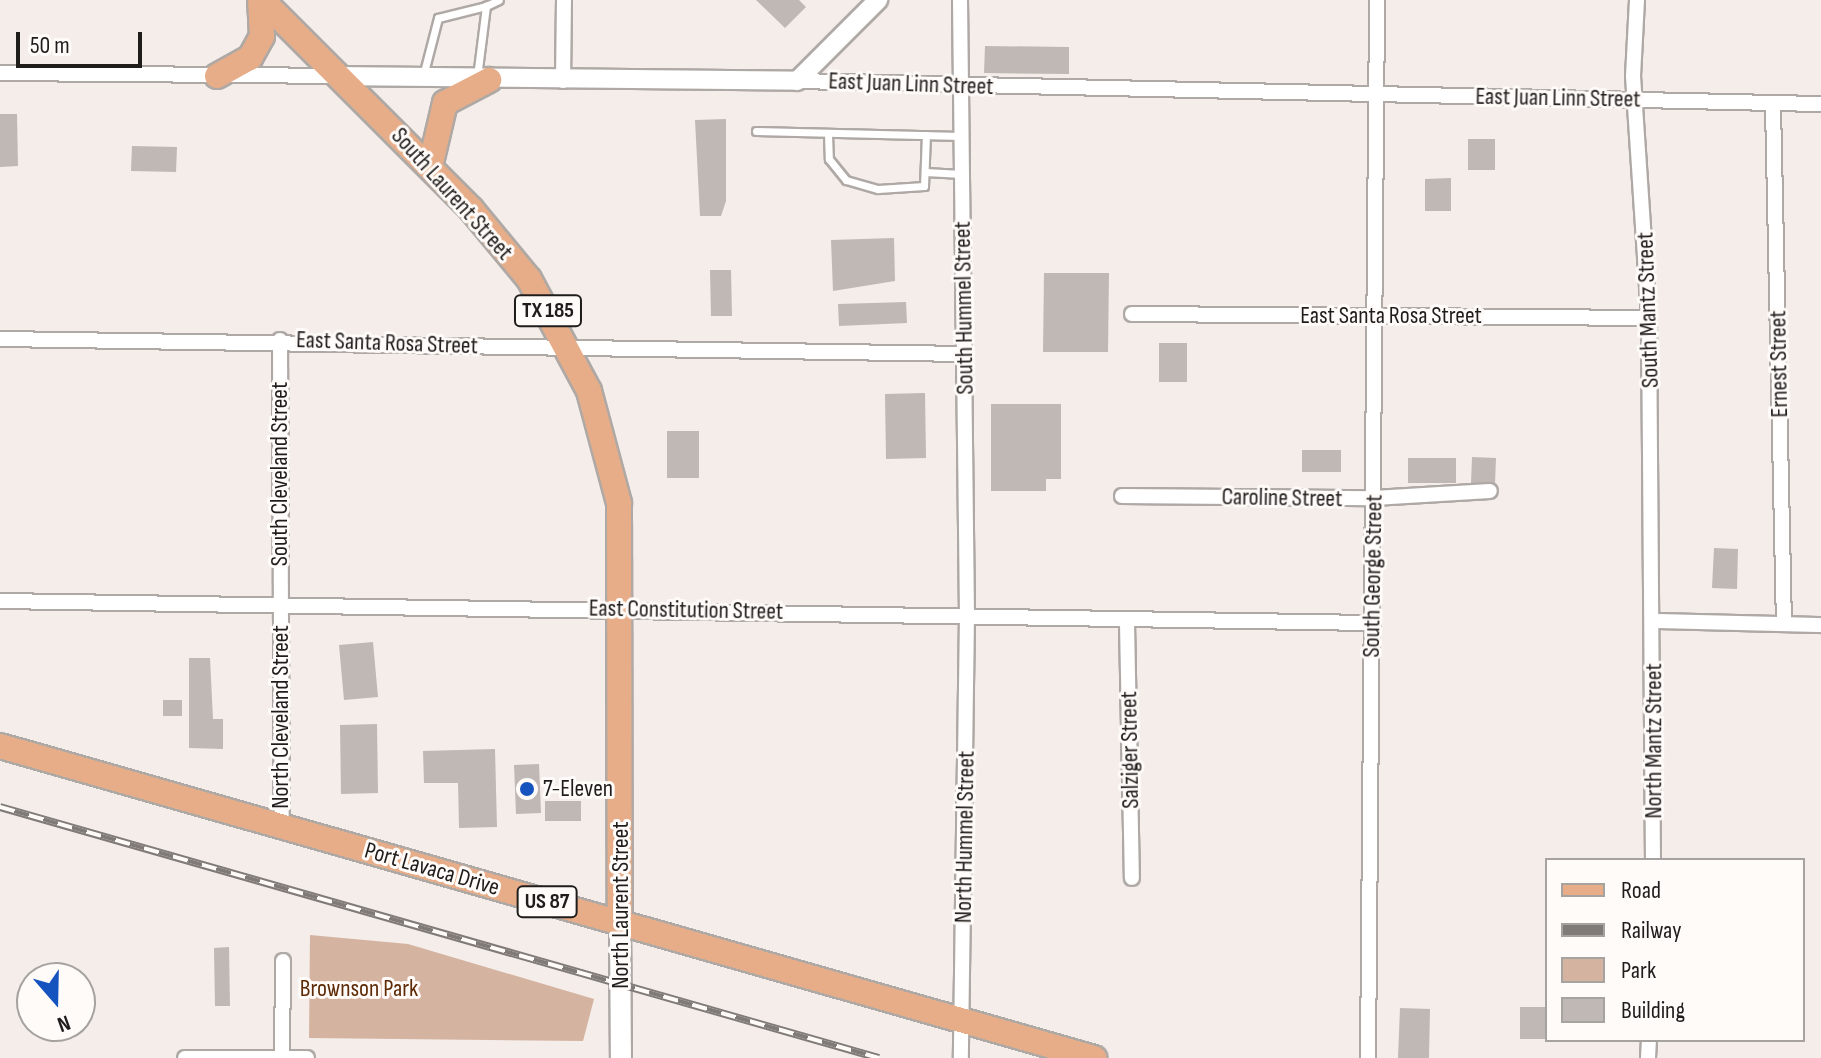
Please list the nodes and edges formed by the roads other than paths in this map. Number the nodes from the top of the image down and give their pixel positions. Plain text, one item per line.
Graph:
1 (261, 0) edge
2 (499, 0) edge
3 (564, 0) edge
4 (878, 0) edge
5 (960, 0) edge
6 (1377, 0) edge
7 (1637, 0) edge
8 (486, 6) junction
9 (0, 73) edge
10 (217, 76) junction
11 (342, 76) junction
12 (423, 78) junction
13 (483, 80) junction
14 (563, 81) junction
15 (797, 81) junction
16 (960, 86) junction
17 (1377, 93) junction
18 (1639, 100) junction
19 (1821, 104) edge
20 (1773, 105) junction
21 (756, 131) dead end
22 (828, 134) junction
23 (926, 135) junction
24 (961, 136) junction
25 (430, 167) junction
26 (925, 172) junction
27 (962, 174) junction
28 (1132, 314) dead end
29 (1375, 315) junction
30 (1649, 318) junction
31 (0, 339) edge
32 (280, 340) junction
33 (572, 350) junction
34 (965, 354) junction
35 (1490, 491) dead end
36 (1122, 496) dead end
37 (1374, 498) junction
38 (0, 601) edge
39 (280, 608) junction
40 (624, 608) junction
41 (967, 615) junction
42 (1655, 621) junction
43 (1127, 623) junction
44 (1373, 623) junction
45 (1784, 624) junction
46 (1821, 625) edge
47 (0, 746) edge
48 (282, 826) junction
49 (1653, 858) edge
50 (1132, 878) dead end
51 (620, 923) junction
52 (283, 961) dead end
53 (963, 1019) junction
54 (185, 1058) edge
55 (282, 1058) edge
56 (307, 1058) edge
57 (621, 1058) edge
58 (961, 1058) edge
59 (1094, 1058) edge
60 (1368, 1058) edge

1 - 10 main road
1 - 11 main road, South Laurent Street / TX 185
2 - 8 lane
3 - 14 street
4 - 15 street
5 - 16 street, South Hummel Street
6 - 17 street, South George Street
7 - 18 street, South Mantz Street
8 - 12 lane
8 - 13 lane
9 - 10 street, East Juan Linn Street
10 - 11 street, East Juan Linn Street
11 - 12 street, East Juan Linn Street
11 - 25 main road, South Laurent Street / TX 185
12 - 13 street, East Juan Linn Street
13 - 14 street, East Juan Linn Street
13 - 25 main road
14 - 15 street, East Juan Linn Street
15 - 16 street, East Juan Linn Street
16 - 17 street, East Juan Linn Street
16 - 24 street, South Hummel Street
17 - 18 street, East Juan Linn Street
17 - 29 street, South George Street
18 - 20 street, East Juan Linn Street
18 - 30 street, South Mantz Street
19 - 20 street, East Juan Linn Street
20 - 45 street, Ernest Street
21 - 22 lane
22 - 23 lane
22 - 26 lane
23 - 24 lane
23 - 26 lane
24 - 27 street, South Hummel Street
25 - 33 main road, South Laurent Street / TX 185
26 - 27 lane
27 - 34 street, South Hummel Street
28 - 29 street, East Santa Rosa Street
29 - 30 street, East Santa Rosa Street
29 - 37 street, South George Street
30 - 42 street, South Mantz Street
31 - 32 street, East Santa Rosa Street
32 - 33 street, East Santa Rosa Street
32 - 39 street, South Cleveland Street
33 - 34 street, East Santa Rosa Street
33 - 40 main road, South Laurent Street / TX 185
34 - 41 street, South Hummel Street
35 - 37 street, Caroline Street
36 - 37 street, Caroline Street
37 - 44 street, South George Street
38 - 39 street, East Constitution Street
39 - 40 street, East Constitution Street
39 - 48 street, North Cleveland Street
40 - 41 street, East Constitution Street
40 - 51 main road, North Laurent Street / TX 185
41 - 43 street, East Constitution Street
41 - 53 street, North Hummel Street
42 - 45 street
42 - 49 street, North Mantz Street
43 - 44 street, East Constitution Street
43 - 50 street, Salziger Street
44 - 60 street, South George Street
45 - 46 street
47 - 48 main road, Port Lavaca Drive / US 87
48 - 51 main road, Port Lavaca Drive / US 87
51 - 53 main road, Port Lavaca Drive / US 87
51 - 57 main road, North Laurent Street / TX 185
52 - 55 street
53 - 58 street, North Hummel Street
53 - 59 main road, Port Lavaca Drive / US 87
54 - 55 street
55 - 56 street

